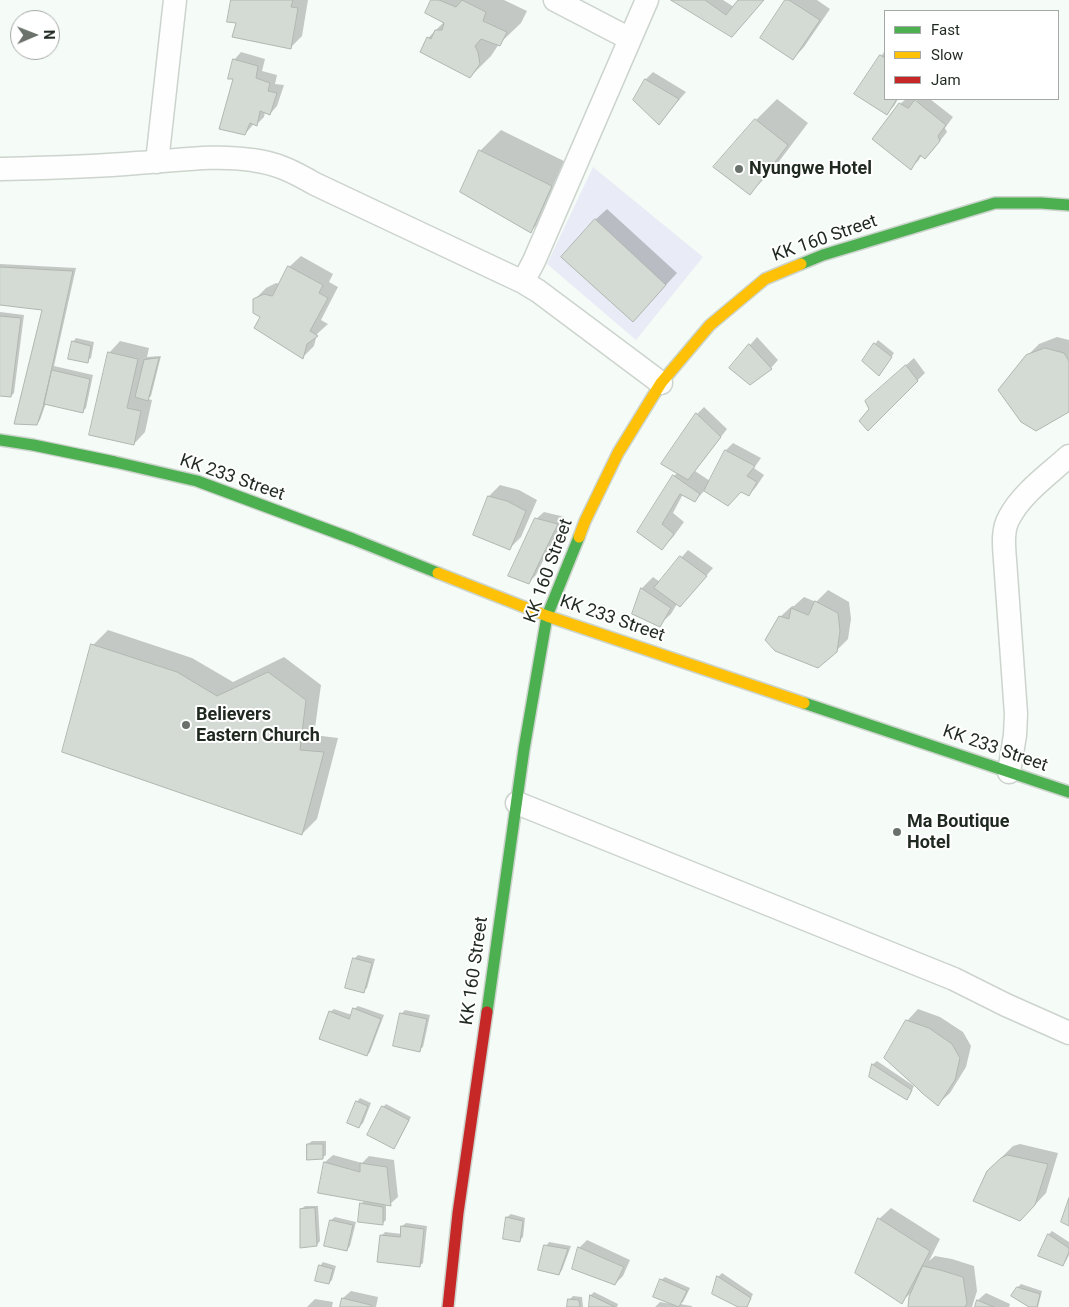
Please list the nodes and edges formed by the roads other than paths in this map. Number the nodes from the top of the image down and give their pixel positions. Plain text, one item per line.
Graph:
1 (175, 0) edge
2 (555, 0) edge
3 (647, 0) edge
4 (630, 40) junction
5 (158, 162) junction
6 (0, 169) edge
7 (1069, 205) edge
8 (523, 282) junction
9 (661, 383) junction
10 (0, 440) edge
11 (1069, 456) edge
12 (547, 616) junction
13 (1009, 772) junction
14 (1069, 792) edge
15 (517, 802) junction
16 (1069, 1034) edge
17 (448, 1307) edge

1 - 5 street
2 - 4 street
3 - 4 street
4 - 8 street
5 - 6 street
5 - 8 street
7 - 9 main road, KK 160 Street
8 - 9 street
9 - 12 main road, KK 160 Street
10 - 12 main road, KK 233 Street
11 - 13 street
12 - 13 main road, KK 233 Street
12 - 15 main road, KK 160 Street
13 - 14 main road, KK 233 Street
15 - 16 street
15 - 17 main road, KK 160 Street

